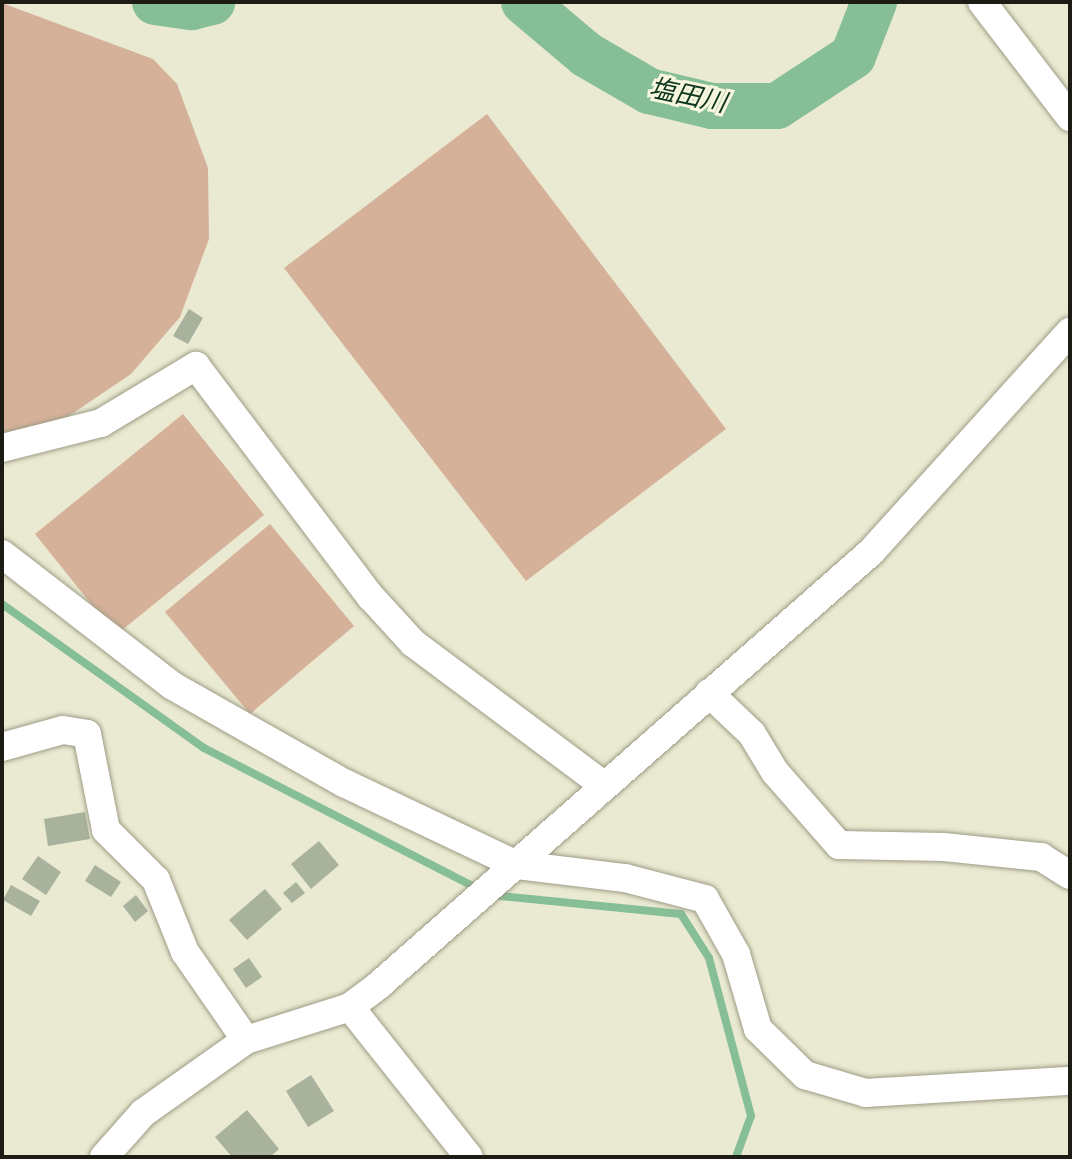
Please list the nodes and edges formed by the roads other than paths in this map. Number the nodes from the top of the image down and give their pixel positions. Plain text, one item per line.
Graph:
1 (982, 2) edge
2 (1070, 117) edge
3 (1070, 332) edge
4 (2, 448) edge
5 (2, 554) edge
6 (709, 693) junction
7 (2, 747) edge
8 (602, 784) junction
9 (517, 865) junction
10 (1070, 875) edge
11 (350, 1007) junction
12 (246, 1040) junction
13 (1070, 1081) edge
14 (104, 1157) edge
15 (469, 1157) edge

1 - 2 street
3 - 6 street
4 - 8 street
5 - 9 street
6 - 8 street
6 - 10 street
7 - 12 street
8 - 9 street
9 - 11 street
9 - 13 street
11 - 12 street
11 - 15 street
12 - 14 street

